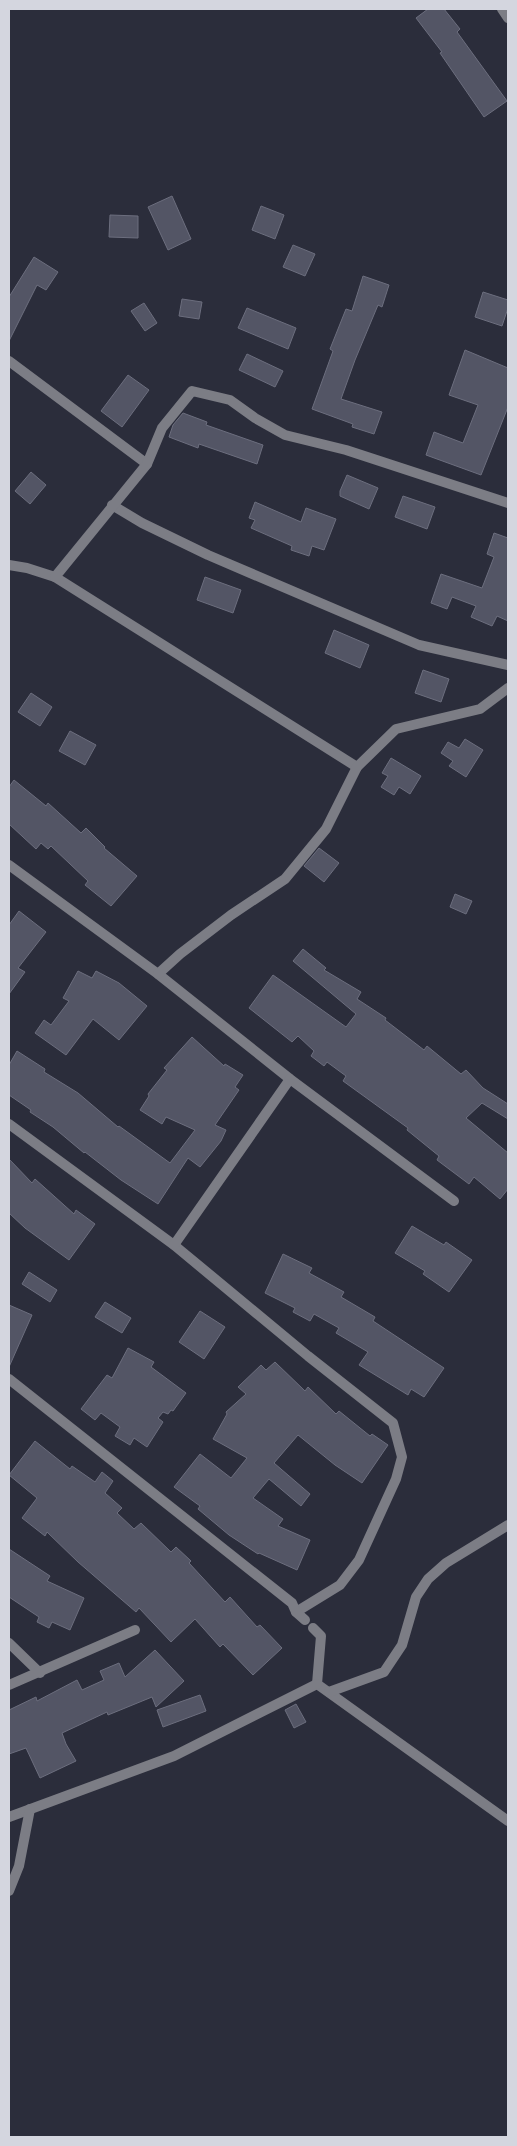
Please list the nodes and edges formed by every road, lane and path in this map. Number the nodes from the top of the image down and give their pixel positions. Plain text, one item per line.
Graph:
1 (502, 9) edge
2 (508, 18) edge
3 (9, 361) edge
4 (147, 464) junction
5 (508, 503) edge
6 (112, 505) junction
7 (9, 564) edge
8 (55, 577) junction
9 (508, 665) edge
10 (508, 688) edge
11 (357, 767) junction
12 (9, 865) edge
13 (158, 974) junction
14 (290, 1079) junction
15 (9, 1124) edge
16 (454, 1201) dead end
17 (174, 1245) junction
18 (9, 1380) edge
19 (508, 1525) edge
20 (296, 1612) junction
21 (305, 1620) dead end
22 (313, 1628) dead end
23 (136, 1630) dead end
24 (9, 1643) edge
25 (40, 1672) junction
26 (317, 1684) junction
27 (9, 1685) edge
28 (329, 1692) junction
29 (30, 1809) junction
30 (9, 1817) edge
31 (508, 1821) edge
32 (9, 1891) edge

1 - 2 street
3 - 4 street
4 - 5 street
4 - 6 street
6 - 8 street
6 - 9 street
7 - 8 street
8 - 11 street
10 - 11 street
11 - 13 street
12 - 13 street
13 - 14 street
14 - 16 street
14 - 17 street
15 - 17 street
17 - 20 street
18 - 20 street
19 - 28 street
20 - 21 street
22 - 26 street
23 - 25 street
24 - 25 street
25 - 27 street
26 - 28 street
26 - 29 street
28 - 31 street
29 - 30 street
29 - 32 street

